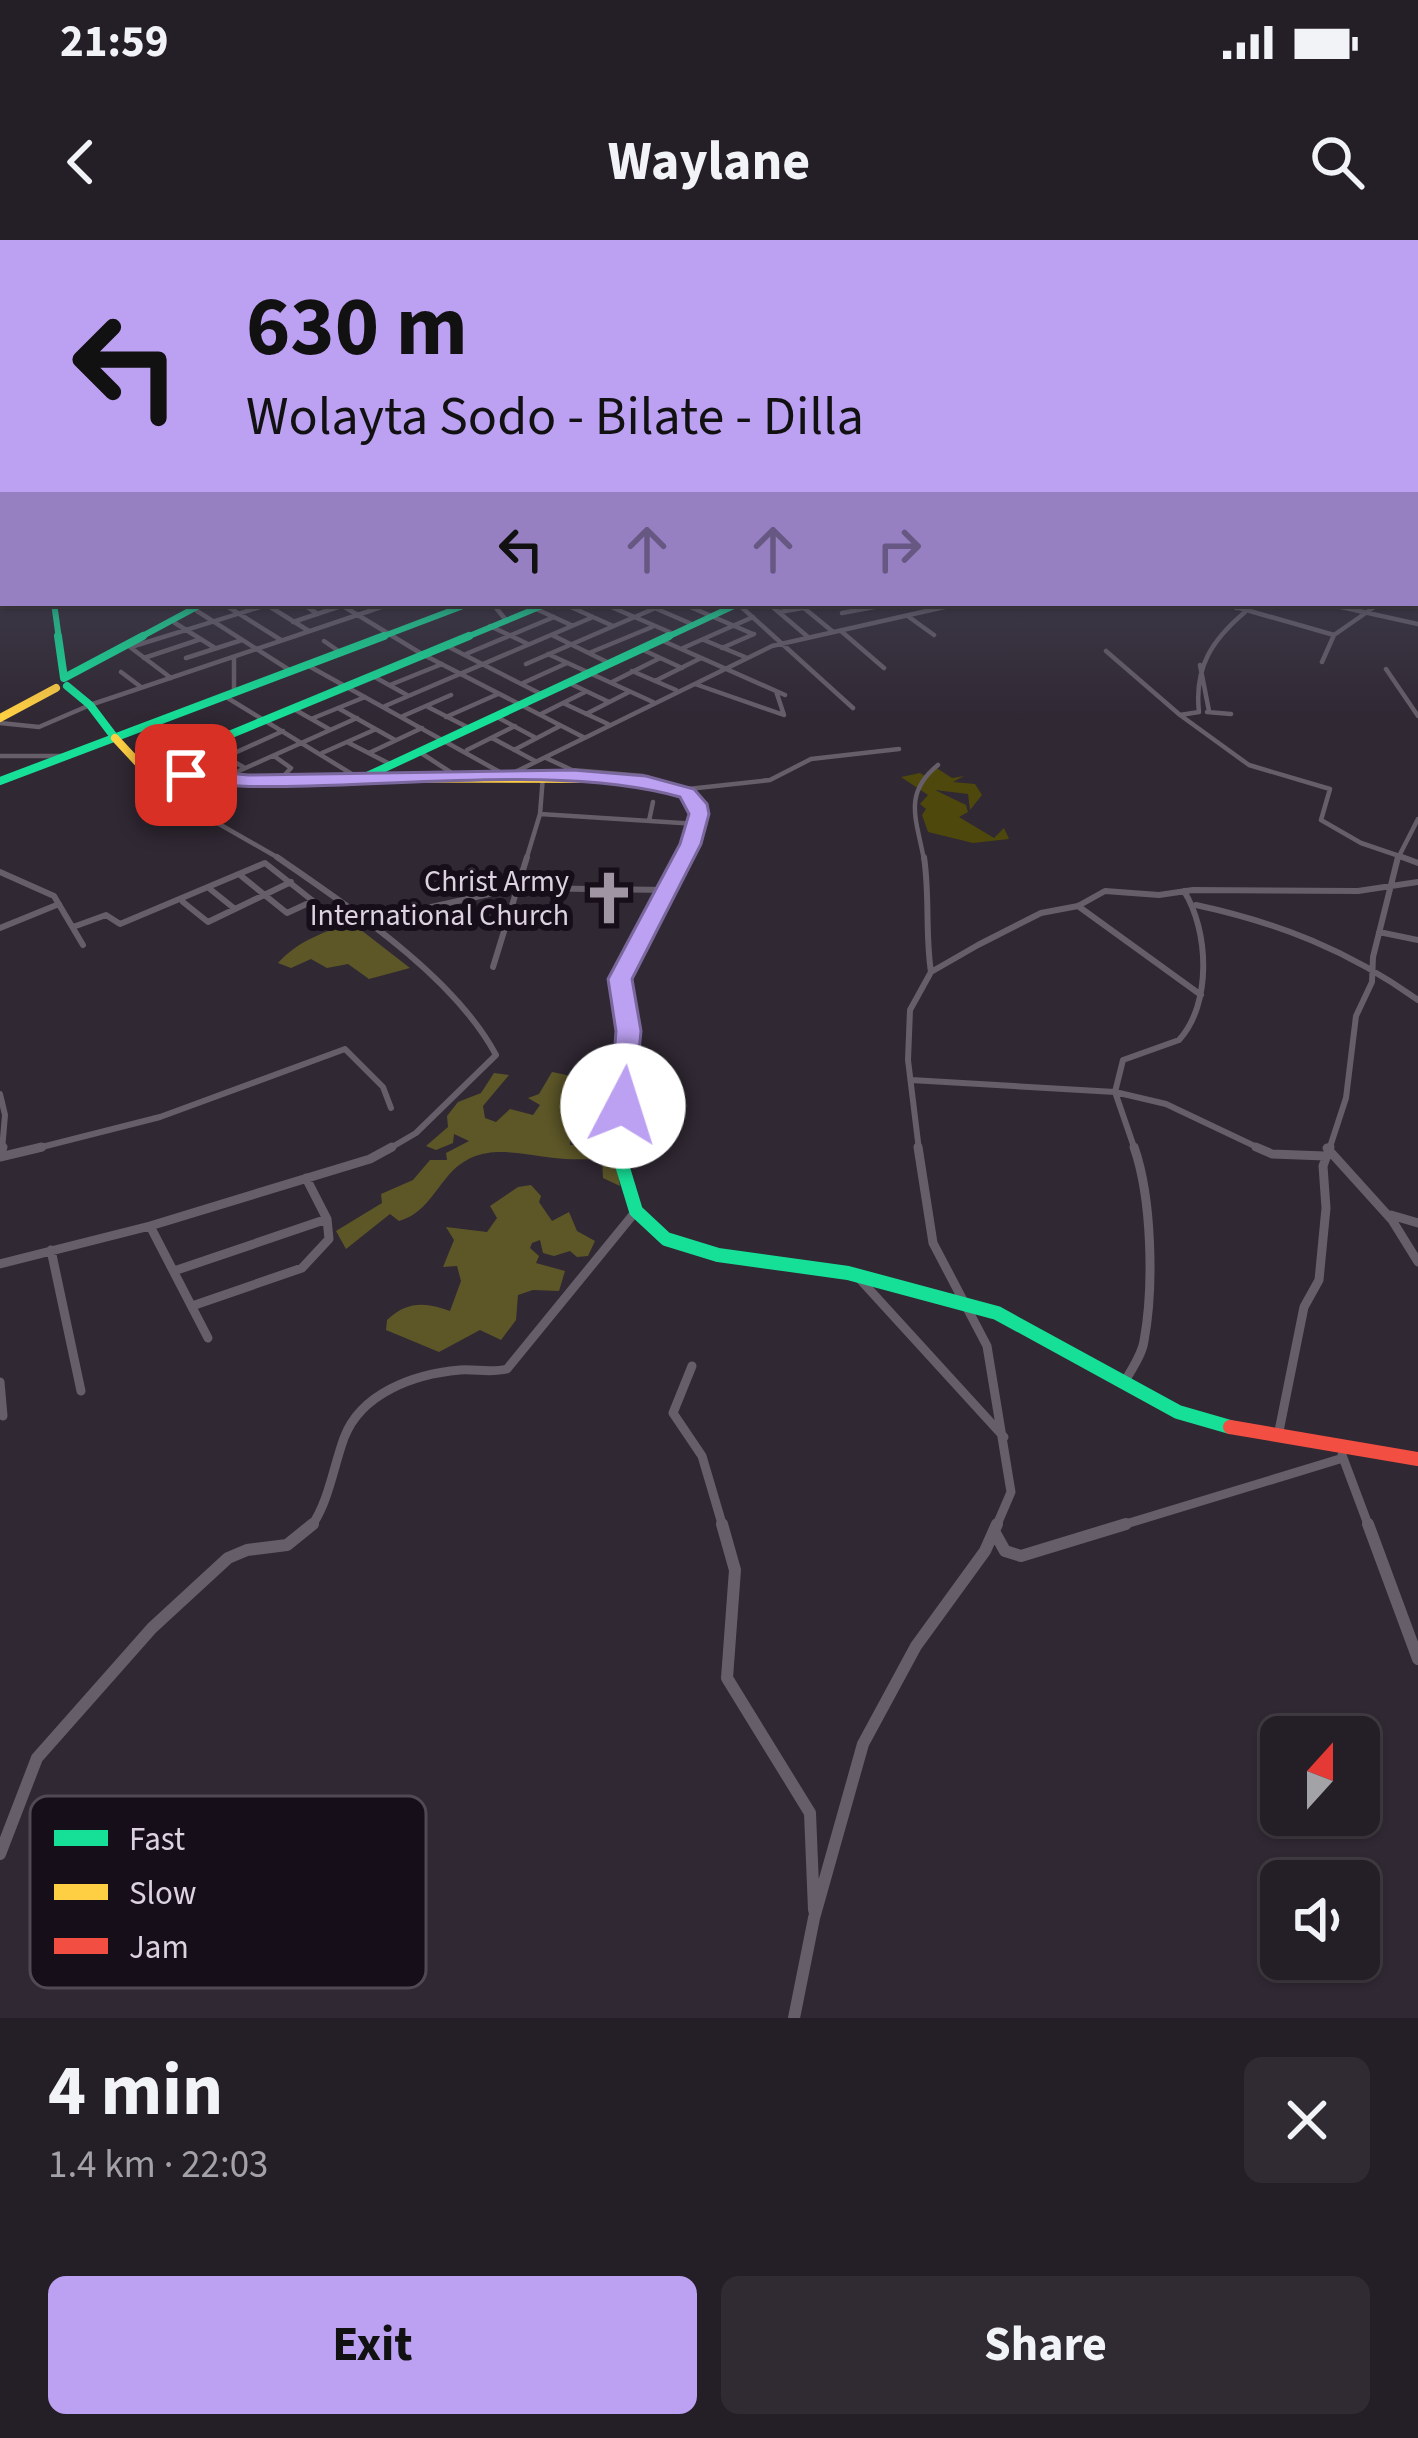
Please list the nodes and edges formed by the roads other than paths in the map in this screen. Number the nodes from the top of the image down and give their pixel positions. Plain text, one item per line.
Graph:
1 (50, 606) edge
2 (203, 606) edge
3 (229, 606) edge
4 (264, 606) edge
5 (272, 606) edge
6 (306, 606) edge
7 (336, 606) edge
8 (343, 606) edge
9 (378, 606) edge
10 (462, 606) edge
11 (494, 606) edge
12 (568, 606) edge
13 (582, 606) edge
14 (610, 606) edge
15 (620, 606) edge
16 (660, 606) edge
17 (688, 606) edge
18 (733, 606) edge
19 (739, 606) edge
20 (771, 606) edge
21 (814, 606) edge
22 (834, 606) edge
23 (872, 606) edge
24 (884, 606) edge
25 (946, 606) edge
26 (1227, 606) edge
27 (1251, 606) edge
28 (1333, 606) edge
29 (1376, 606) edge
30 (544, 607) edge
31 (615, 608) junction
32 (655, 608) junction
33 (804, 608) junction
34 (575, 609) junction
35 (1232, 609) junction
36 (1245, 612) junction
37 (241, 613) junction
38 (779, 613) junction
39 (842, 613) junction
40 (319, 615) junction
41 (1363, 615) junction
42 (358, 616) junction
43 (713, 616) junction
44 (593, 617) junction
45 (634, 617) junction
46 (753, 617) junction
47 (903, 617) junction
48 (506, 620) junction
49 (214, 622) junction
50 (292, 622) junction
51 (175, 623) junction
52 (1418, 624) edge
53 (694, 625) junction
54 (733, 625) junction
55 (490, 626) junction
56 (572, 626) junction
57 (613, 626) junction
58 (653, 626) junction
59 (860, 626) junction
60 (766, 629) junction
61 (188, 630) junction
62 (837, 631) junction
63 (310, 632) junction
64 (391, 634) junction
65 (753, 634) junction
66 (552, 635) junction
67 (934, 635) dead end
68 (1334, 635) junction
69 (511, 636) junction
70 (668, 637) junction
71 (808, 638) junction
72 (200, 639) junction
73 (702, 639) junction
74 (242, 640) junction
75 (282, 641) junction
76 (324, 641) dead end
77 (783, 643) junction
78 (530, 644) junction
79 (570, 644) junction
80 (612, 644) junction
81 (445, 645) junction
82 (129, 647) junction
83 (722, 648) junction
84 (173, 649) junction
85 (216, 649) junction
86 (681, 649) junction
87 (255, 650) junction
88 (636, 651) junction
89 (340, 652) junction
90 (1106, 652) dead end
91 (589, 653) junction
92 (422, 654) junction
93 (507, 654) junction
94 (548, 654) junction
95 (465, 655) junction
96 (234, 657) junction
97 (144, 658) junction
98 (186, 658) junction
99 (660, 658) junction
100 (702, 658) junction
101 (746, 658) junction
102 (1322, 662) dead end
103 (567, 663) junction
104 (609, 663) junction
105 (308, 664) junction
106 (442, 664) junction
107 (484, 664) junction
108 (526, 664) junction
109 (1200, 665) junction
110 (682, 668) junction
111 (725, 668) junction
112 (884, 668) dead end
113 (200, 669) junction
114 (1386, 669) dead end
115 (291, 671) junction
116 (632, 671) junction
117 (121, 672) dead end
118 (588, 672) junction
119 (546, 673) junction
120 (461, 674) junction
121 (371, 675) junction
122 (172, 678) junction
123 (656, 681) junction
124 (567, 682) junction
125 (610, 682) junction
126 (61, 683) junction
127 (522, 683) junction
128 (693, 683) junction
129 (434, 685) junction
130 (344, 686) junction
131 (390, 686) junction
132 (143, 688) junction
133 (630, 691) junction
134 (677, 691) junction
135 (776, 691) junction
136 (586, 692) junction
137 (499, 693) junction
138 (542, 694) junction
139 (230, 695) junction
140 (452, 695) junction
141 (785, 695) dead end
142 (408, 696) junction
143 (364, 697) junction
144 (609, 702) junction
145 (655, 703) junction
146 (520, 704) junction
147 (563, 704) junction
148 (90, 705) junction
149 (472, 705) junction
150 (426, 706) junction
151 (384, 707) junction
152 (292, 708) junction
153 (338, 708) junction
154 (853, 708) dead end
155 (1209, 711) junction
156 (1199, 712) junction
157 (540, 714) junction
158 (586, 714) junction
159 (1231, 714) dead end
160 (1180, 715) junction
161 (446, 716) junction
162 (495, 716) junction
163 (1418, 716) edge
164 (401, 717) junction
165 (357, 718) junction
166 (0, 719) edge
167 (311, 719) junction
168 (265, 720) junction
169 (609, 724) junction
170 (561, 725) junction
171 (515, 726) junction
172 (422, 728) junction
173 (469, 728) junction
174 (330, 730) junction
175 (376, 730) junction
176 (283, 731) junction
177 (492, 737) junction
178 (536, 738) junction
179 (585, 738) junction
180 (115, 739) junction
181 (395, 740) junction
182 (444, 740) junction
183 (302, 742) junction
184 (348, 742) junction
185 (206, 745) junction
186 (899, 749) dead end
187 (514, 750) junction
188 (465, 751) junction
189 (418, 752) junction
190 (369, 753) junction
191 (320, 754) junction
192 (273, 755) junction
193 (0, 756) edge
194 (66, 756) junction
195 (224, 756) junction
196 (545, 757) junction
197 (536, 762) junction
198 (390, 764) junction
199 (938, 765) dead end
200 (145, 767) junction
201 (245, 768) junction
202 (186, 775) junction
203 (507, 776) junction
204 (543, 776) junction
205 (644, 776) dead end
206 (458, 778) junction
207 (360, 779) junction
208 (220, 780) junction
209 (0, 781) edge
210 (279, 781) junction
211 (679, 790) junction
212 (653, 802) dead end
213 (540, 814) junction
214 (1418, 819) edge
215 (649, 821) junction
216 (697, 824) junction
217 (1398, 857) junction
218 (1418, 863) edge
219 (0, 872) edge
220 (240, 875) junction
221 (291, 881) junction
222 (1418, 882) edge
223 (517, 888) junction
224 (1391, 888) junction
225 (210, 889) junction
226 (668, 890) junction
227 (1184, 891) junction
228 (264, 894) junction
229 (182, 901) junction
230 (59, 904) junction
231 (1196, 905) junction
232 (1078, 906) junction
233 (235, 908) junction
234 (363, 922) junction
235 (73, 926) junction
236 (0, 928) edge
237 (1379, 932) junction
238 (1418, 940) edge
239 (83, 945) dead end
240 (493, 967) dead end
241 (1374, 967) junction
242 (931, 972) junction
243 (1201, 995) junction
244 (1418, 1000) edge
245 (911, 1080) junction
246 (1115, 1092) junction
247 (0, 1094) edge
248 (391, 1108) dead end
249 (1326, 1152) junction
250 (0, 1156) edge
251 (306, 1178) junction
252 (636, 1211) junction
253 (1386, 1214) junction
254 (327, 1219) junction
255 (1418, 1223) edge
256 (149, 1226) junction
257 (51, 1250) junction
258 (1418, 1262) edge
259 (0, 1264) edge
260 (174, 1271) junction
261 (856, 1275) junction
262 (969, 1304) junction
263 (192, 1306) junction
264 (208, 1338) dead end
265 (692, 1366) dead end
266 (0, 1382) edge
267 (1124, 1383) junction
268 (81, 1391) dead end
269 (3, 1417) dead end
270 (1004, 1437) junction
271 (1278, 1437) junction
272 (1341, 1453) junction
273 (1418, 1459) edge
274 (994, 1532) junction
275 (1418, 1659) edge
276 (0, 1854) edge
277 (814, 1918) junction
278 (794, 2018) edge

1 - 126 main road
2 - 49 street
2 - 51 main road
2 - 82 main road
3 - 37 street
4 - 37 street
5 - 50 street
6 - 40 street
7 - 40 street
8 - 42 street
9 - 42 street
10 - 64 main road
11 - 48 street
12 - 34 street
13 - 34 street
14 - 31 street
15 - 31 street
16 - 32 street
17 - 43 street
18 - 43 main road
19 - 46 street
20 - 38 street
21 - 33 street
22 - 39 street
23 - 39 street
24 - 47 street
25 - 47 street
26 - 35 street
27 - 35 street
28 - 41 street
29 - 41 street
30 - 48 main road
30 - 56 street
30 - 69 street
31 - 45 street
32 - 45 street
32 - 53 street
33 - 38 street
33 - 62 street
34 - 44 street
35 - 36 street
36 - 68 street
36 - 109 street
37 - 49 street
37 - 75 street
38 - 71 street
39 - 59 street
40 - 50 street
41 - 52 street
41 - 68 street
42 - 63 street
42 - 64 street
43 - 53 main road
43 - 54 street
44 - 56 street
44 - 57 street
45 - 57 street
45 - 58 street
46 - 54 street
46 - 60 street
47 - 59 street
47 - 67 street
48 - 55 main road
49 - 61 street
49 - 74 street
50 - 63 street
51 - 61 street
51 - 82 main road
53 - 70 main road
54 - 65 street
54 - 73 street
55 - 69 street
55 - 81 main road
56 - 66 street
57 - 79 street
58 - 70 street
58 - 80 street
59 - 62 street
60 - 65 street
60 - 77 street
61 - 72 street
61 - 82 street
62 - 71 street
62 - 112 street
63 - 75 street
64 - 89 main road
64 - 92 street
65 - 83 street
66 - 78 street
66 - 79 street
68 - 102 street
69 - 78 street
69 - 95 street
70 - 86 street
70 - 88 main road
71 - 77 street
72 - 84 street
72 - 85 street
73 - 83 street
73 - 86 street
74 - 85 street
74 - 87 street
75 - 87 street
76 - 89 street
77 - 101 street
77 - 154 street
78 - 93 street
79 - 91 street
79 - 94 street
80 - 88 street
80 - 91 street
81 - 92 main road
81 - 95 street
82 - 97 street
82 - 126 main road
82 - 126 main road
83 - 101 street
84 - 97 street
84 - 98 street
85 - 98 street
86 - 100 street
87 - 96 street
87 - 115 street
88 - 99 street
88 - 104 main road
89 - 105 main road
90 - 160 street
91 - 104 street
92 - 106 street
92 - 121 main road
93 - 107 street
93 - 108 street
94 - 103 street
94 - 108 street
95 - 107 street
96 - 113 street
96 - 139 street
97 - 122 street
98 - 113 street
99 - 110 street
99 - 116 street
100 - 110 street
100 - 111 street
101 - 111 street
103 - 118 street
103 - 119 street
104 - 118 main road
105 - 115 main road
105 - 130 street
106 - 120 street
106 - 131 street
107 - 120 street
107 - 127 street
108 - 119 street
109 - 155 street
109 - 156 street
110 - 123 street
111 - 128 street
111 - 135 street
113 - 122 street
114 - 163 street
115 - 139 main road
116 - 123 street
116 - 125 street
117 - 132 street
118 - 124 main road
118 - 125 street
119 - 127 street
120 - 129 street
120 - 137 street
121 - 130 main road
121 - 131 street
122 - 132 street
123 - 134 street
124 - 136 street
124 - 138 main road
125 - 133 street
126 - 148 main road
126 - 166 main road
127 - 138 street
128 - 134 street
128 - 135 street
129 - 140 street
129 - 142 street
130 - 143 street
130 - 152 main road
131 - 142 street
132 - 148 street
133 - 144 street
133 - 145 street
134 - 145 street
135 - 141 street
136 - 144 street
136 - 147 street
137 - 146 street
137 - 149 street
138 - 146 main road
139 - 168 street
139 - 180 main road
140 - 149 street
140 - 150 street
142 - 151 street
143 - 151 street
143 - 153 street
144 - 158 street
145 - 169 street
146 - 157 street
146 - 162 main road
147 - 157 street
147 - 158 street
148 - 166 street
148 - 180 main road
149 - 161 street
150 - 161 street
150 - 164 street
151 - 164 street
152 - 167 street
152 - 168 main road
153 - 165 street
153 - 167 street
155 - 156 street
155 - 159 street
156 - 160 street
157 - 170 street
158 - 169 street
160 - 217 street
161 - 173 street
162 - 171 street
162 - 173 main road
164 - 172 street
165 - 174 street
165 - 175 street
167 - 174 street
168 - 176 street
168 - 185 main road
169 - 179 street
170 - 178 street
170 - 179 street
171 - 177 street
171 - 178 street
172 - 181 street
172 - 182 street
173 - 182 main road
174 - 183 street
175 - 181 street
175 - 184 street
176 - 183 street
176 - 195 street
177 - 187 street
177 - 188 street
178 - 187 street
179 - 196 street
180 - 194 main road
180 - 200 main road
181 - 190 street
182 - 188 street
182 - 189 main road
183 - 191 street
183 - 192 street
184 - 190 street
184 - 191 street
185 - 195 street
185 - 200 main road
186 - 211 street
187 - 197 street
188 - 203 street
189 - 198 main road
189 - 206 street
190 - 198 street
191 - 207 street
192 - 201 street
192 - 210 street
193 - 194 street
194 - 209 main road
195 - 201 street
195 - 202 street
196 - 197 street
196 - 205 street
197 - 203 street
198 - 207 main road
199 - 242 street
200 - 202 main road
200 - 234 street
201 - 208 street
202 - 208 main road
203 - 204 main road
203 - 206 main road
204 - 211 main road
204 - 213 street
206 - 207 main road
207 - 210 main road
208 - 210 main road
211 - 216 main road
212 - 215 street
213 - 215 street
213 - 223 street
214 - 217 street
215 - 216 street
216 - 226 main road
217 - 218 street
217 - 224 street
219 - 230 street
220 - 221 street
220 - 225 street
220 - 228 street
221 - 228 street
221 - 228 street
222 - 224 street
223 - 226 street
223 - 234 street
223 - 240 street
224 - 227 street
224 - 237 street
225 - 229 street
225 - 233 street
226 - 252 main road
227 - 231 street
227 - 232 street
228 - 233 street
229 - 233 street
229 - 235 street
230 - 235 street
230 - 236 street
231 - 241 street
231 - 243 street
232 - 242 street
232 - 243 street
234 - 251 street
235 - 239 street
237 - 238 street
237 - 241 street
241 - 244 street
241 - 249 street
242 - 245 street
243 - 246 street
245 - 246 street
245 - 262 street
246 - 249 street
246 - 267 street
247 - 250 street
248 - 250 street
249 - 253 street
249 - 271 street
251 - 254 street
251 - 256 street
252 - 261 main road
252 - 276 street
253 - 255 street
253 - 258 street
254 - 260 street
254 - 263 street
256 - 257 street
256 - 260 street
257 - 259 street
257 - 268 street
260 - 263 street
261 - 262 main road
261 - 270 street
262 - 267 main road
262 - 270 street
263 - 264 street
265 - 277 street
266 - 269 street
267 - 271 main road
270 - 274 street
271 - 272 main road
272 - 273 main road
272 - 274 street
272 - 275 street
274 - 277 street
277 - 278 street

